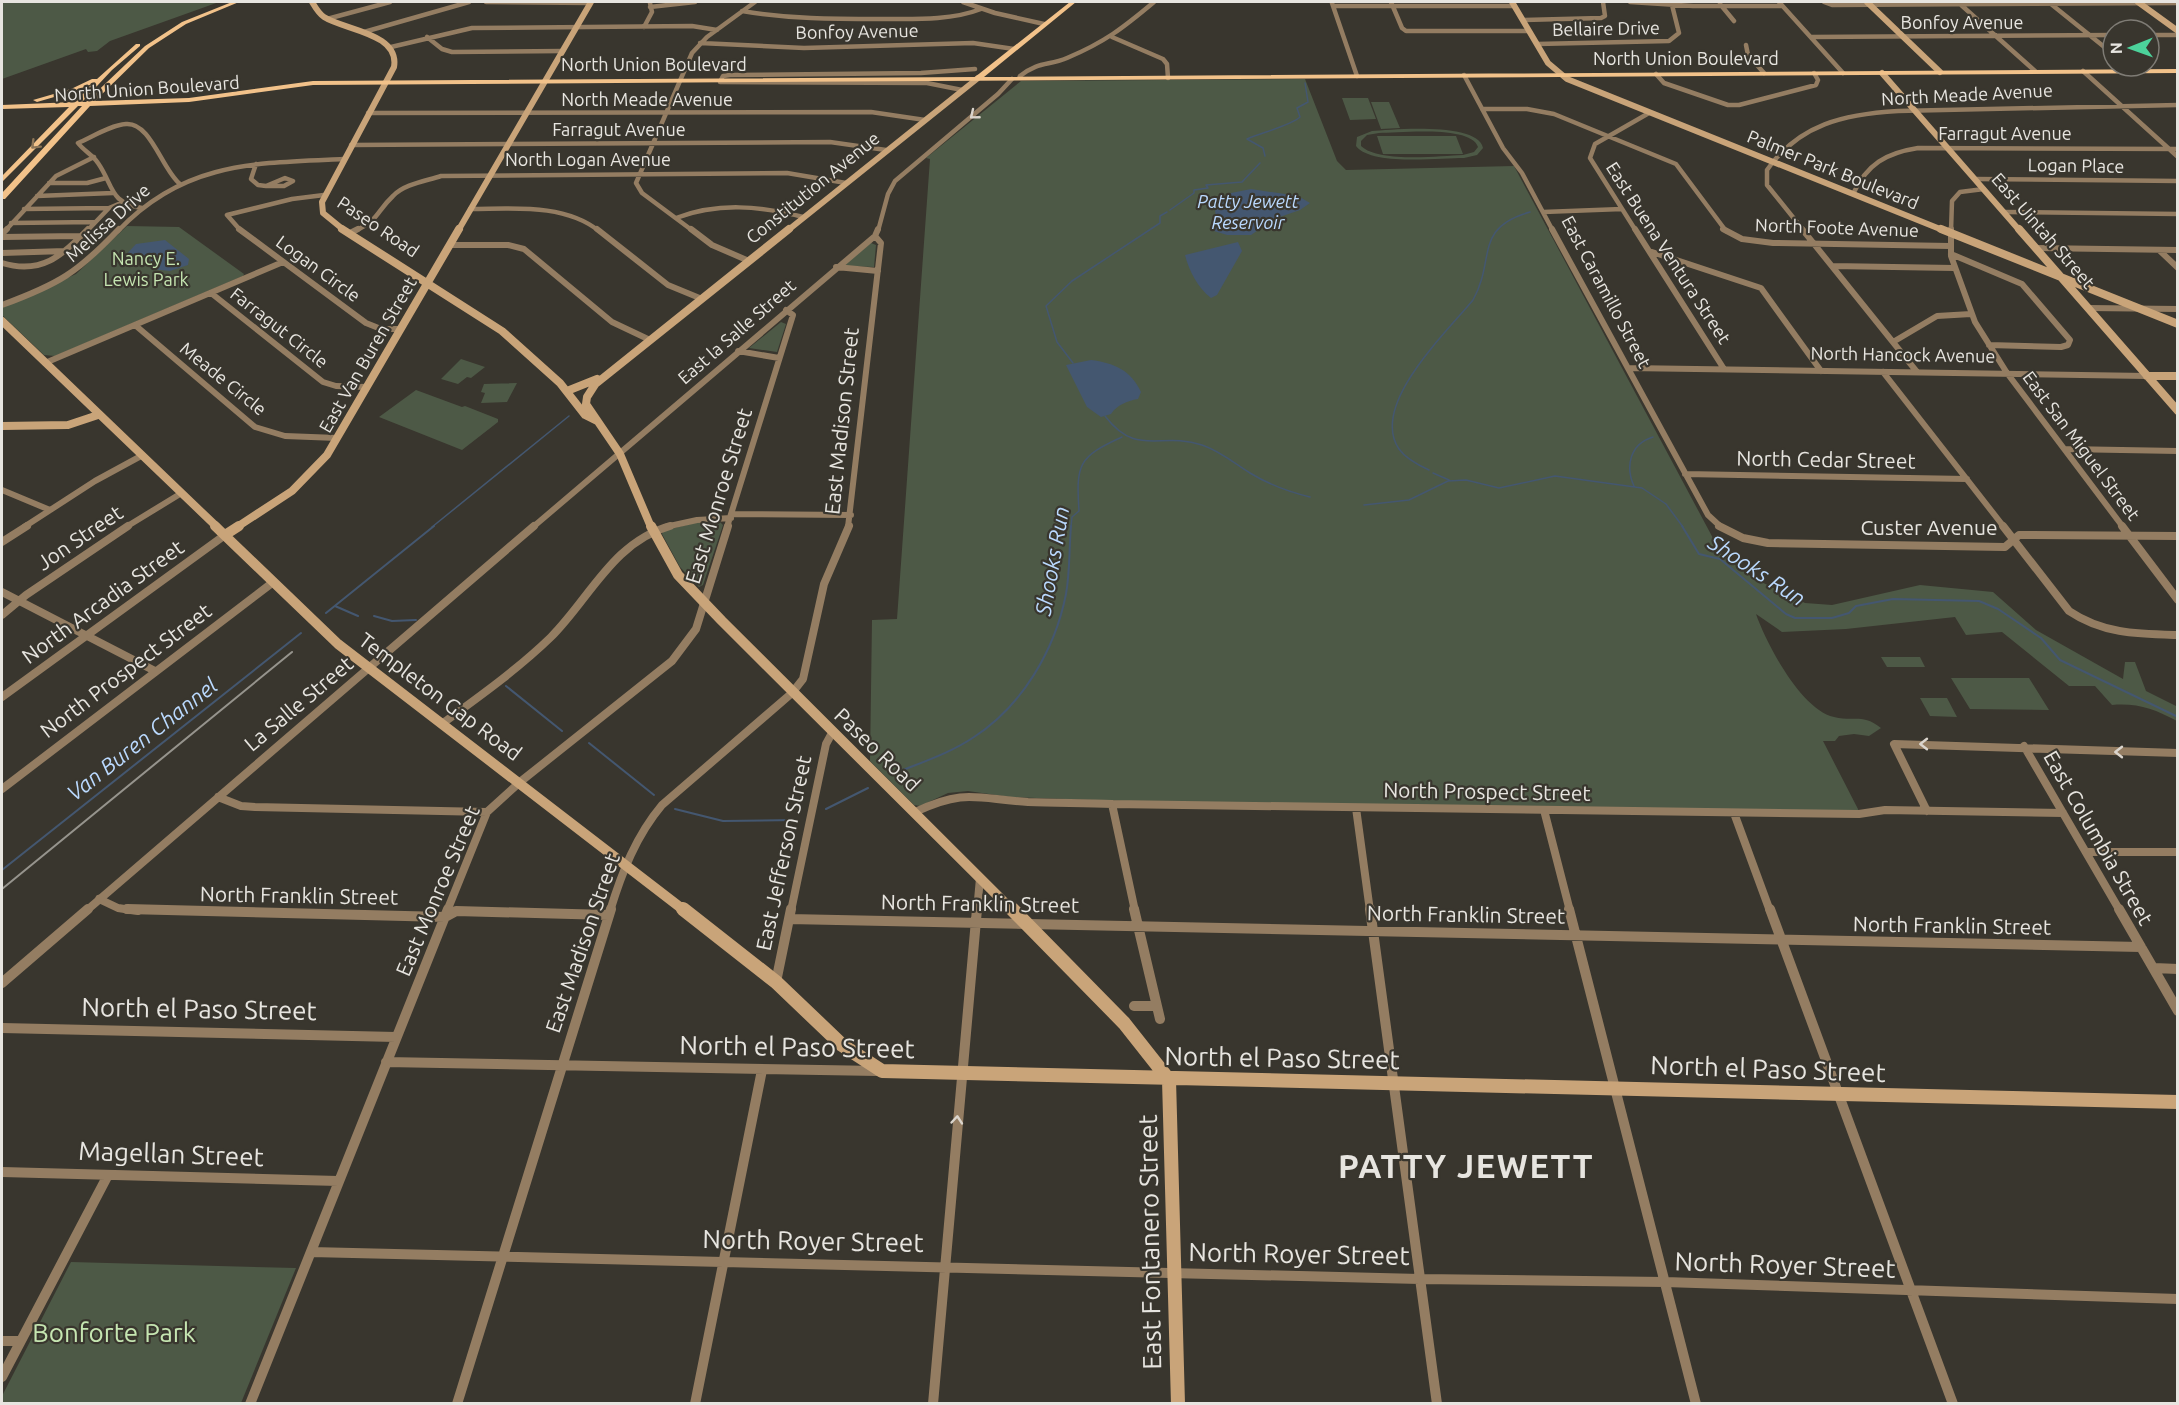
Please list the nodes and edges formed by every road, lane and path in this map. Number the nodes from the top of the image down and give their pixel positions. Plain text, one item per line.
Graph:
1 (224, 2) edge
2 (236, 2) edge
3 (312, 2) edge
4 (390, 2) edge
5 (469, 2) edge
6 (486, 2) edge
7 (591, 2) edge
8 (695, 2) edge
9 (755, 2) edge
10 (963, 2) edge
11 (1073, 2) edge
12 (1154, 2) edge
13 (1603, 2) edge
14 (1630, 2) edge
15 (1718, 2) edge
16 (1824, 2) edge
17 (1869, 3) edge
18 (1958, 3) edge
19 (2049, 3) edge
20 (2139, 3) edge
21 (2178, 3) edge
22 (650, 4) edge
23 (1332, 4) edge
24 (1392, 4) edge
25 (1513, 4) edge
26 (1780, 4) edge
27 (1672, 5) junction
28 (1722, 6) junction
29 (981, 9) junction
30 (742, 11) junction
31 (327, 19) junction
32 (1523, 20) junction
33 (1734, 21) dead end
34 (1044, 24) junction
35 (577, 27) junction
36 (644, 27) junction
37 (717, 30) junction
38 (1529, 31) junction
39 (364, 32) junction
40 (2178, 33) edge
41 (2161, 34) edge
42 (1995, 36) junction
43 (2090, 36) junction
44 (2101, 36) edge
45 (427, 37) junction
46 (1112, 37) junction
47 (1811, 37) junction
48 (1903, 37) junction
49 (700, 43) junction
50 (1537, 44) junction
51 (1746, 45) dead end
52 (2101, 45) edge
53 (391, 47) junction
54 (1014, 49) junction
55 (563, 51) junction
56 (110, 69) junction
57 (975, 69) dead end
58 (2161, 69) edge
59 (2101, 70) edge
60 (2178, 70) edge
61 (2036, 71) junction
62 (2083, 71) junction
63 (1940, 72) junction
64 (1764, 73) junction
65 (1814, 73) junction
66 (1843, 73) junction
67 (1882, 73) junction
68 (957, 74) junction
69 (1656, 74) junction
70 (1464, 75) junction
71 (1560, 75) junction
72 (1357, 76) junction
73 (1168, 77) junction
74 (978, 78) junction
75 (1016, 78) junction
76 (799, 79) junction
77 (680, 80) junction
78 (386, 81) junction
79 (546, 81) junction
80 (963, 90) junction
81 (2, 105) edge
82 (2121, 105) junction
83 (2178, 105) edge
84 (85, 107) junction
85 (72, 108) junction
86 (1482, 109) junction
87 (1916, 110) junction
88 (2, 113) edge
89 (368, 113) junction
90 (665, 113) junction
91 (1649, 113) junction
92 (526, 114) junction
93 (925, 120) junction
94 (1608, 135) junction
95 (653, 143) junction
96 (508, 144) junction
97 (351, 145) junction
98 (1947, 146) junction
99 (2169, 149) junction
100 (2178, 149) edge
101 (886, 150) junction
102 (94, 157) junction
103 (2178, 157) edge
104 (343, 159) junction
105 (1773, 162) junction
106 (255, 164) junction
107 (639, 174) junction
108 (490, 175) junction
109 (106, 178) junction
110 (1975, 178) junction
111 (2, 180) edge
112 (2178, 181) edge
113 (49, 183) junction
114 (846, 183) junction
115 (180, 184) junction
116 (266, 186) dead end
117 (1984, 189) junction
118 (113, 193) junction
119 (1853, 194) junction
120 (324, 195) junction
121 (37, 196) junction
122 (2, 197) edge
123 (123, 203) junction
124 (143, 206) junction
125 (109, 208) junction
126 (24, 209) junction
127 (470, 209) junction
128 (1622, 209) junction
129 (1544, 212) junction
130 (2004, 212) junction
131 (2178, 214) edge
132 (803, 217) junction
133 (676, 218) junction
134 (95, 222) junction
135 (11, 223) junction
136 (350, 233) junction
137 (1950, 234) junction
138 (2, 236) edge
139 (80, 236) junction
140 (875, 236) junction
141 (1814, 244) junction
142 (450, 245) junction
143 (1950, 246) junction
144 (2035, 248) junction
145 (2159, 250) junction
146 (2178, 250) edge
147 (65, 251) junction
148 (1649, 251) junction
149 (2, 253) edge
150 (1951, 254) junction
151 (2045, 259) junction
152 (749, 261) junction
153 (283, 262) junction
154 (2, 263) edge
155 (2024, 264) junction
156 (1832, 266) junction
157 (836, 267) junction
158 (1954, 268) junction
159 (2178, 268) edge
160 (878, 271) junction
161 (2063, 279) junction
162 (428, 282) junction
163 (211, 293) junction
164 (702, 299) junction
165 (2, 305) edge
166 (2088, 308) junction
167 (2138, 309) junction
168 (2178, 309) edge
169 (786, 310) junction
170 (1971, 314) junction
171 (2, 321) edge
172 (2178, 324) edge
173 (135, 325) junction
174 (400, 329) junction
175 (650, 340) junction
176 (1893, 342) junction
177 (1989, 345) junction
178 (738, 351) junction
179 (780, 358) junction
180 (45, 363) junction
181 (1628, 368) junction
182 (1724, 369) junction
183 (1821, 371) junction
184 (1883, 372) junction
185 (1917, 372) junction
186 (2007, 373) junction
187 (606, 376) junction
188 (2147, 376) junction
189 (2178, 376) edge
190 (596, 383) junction
191 (367, 387) junction
192 (567, 391) junction
193 (573, 400) junction
194 (2178, 411) edge
195 (98, 415) junction
196 (595, 416) junction
197 (2, 426) edge
198 (337, 438) junction
199 (2065, 449) junction
200 (2178, 451) edge
201 (620, 454) junction
202 (141, 456) junction
203 (1685, 474) junction
204 (1966, 479) junction
205 (2, 490) edge
206 (180, 494) junction
207 (50, 510) junction
208 (851, 515) junction
209 (731, 516) junction
210 (1717, 525) joint
211 (655, 532) junction
212 (225, 535) junction
213 (2129, 536) junction
214 (2178, 536) edge
215 (2, 542) edge
216 (2014, 542) junction
217 (272, 583) junction
218 (2, 592) edge
219 (2178, 600) edge
220 (20, 601) junction
221 (705, 603) junction
222 (2, 615) edge
223 (2178, 634) edge
224 (87, 636) junction
225 (369, 668) junction
226 (155, 671) junction
227 (792, 693) junction
228 (2, 697) edge
229 (443, 723) junction
230 (832, 733) junction
231 (2024, 746) junction
232 (2178, 753) edge
233 (520, 783) junction
234 (2, 789) edge
235 (219, 797) junction
236 (1112, 804) junction
237 (1356, 808) junction
238 (1544, 810) junction
239 (1927, 811) junction
240 (488, 812) junction
241 (915, 812) junction
242 (1734, 813) junction
243 (2063, 813) junction
244 (2086, 852) junction
245 (2178, 852) edge
246 (626, 864) junction
247 (980, 878) junction
248 (99, 899) junction
249 (608, 915) junction
250 (445, 917) junction
251 (789, 918) junction
252 (976, 922) junction
253 (1025, 923) junction
254 (1138, 926) junction
255 (1372, 931) junction
256 (1576, 936) junction
257 (1780, 940) junction
258 (2141, 947) junction
259 (2154, 969) junction
260 (2178, 969) edge
261 (776, 982) junction
262 (2, 983) edge
263 (1134, 1006) dead end
264 (1157, 1006) junction
265 (2178, 1011) edge
266 (1160, 1019) dead end
267 (2, 1028) edge
268 (396, 1037) junction
269 (386, 1062) junction
270 (561, 1066) junction
271 (762, 1070) junction
272 (882, 1071) junction
273 (961, 1075) junction
274 (1169, 1080) junction
275 (1392, 1085) junction
276 (1614, 1089) junction
277 (1839, 1095) junction
278 (2178, 1102) edge
279 (2, 1172) edge
280 (108, 1175) junction
281 (338, 1181) junction
282 (311, 1252) junction
283 (502, 1257) junction
284 (724, 1260) junction
285 (945, 1266) junction
286 (1175, 1273) junction
287 (1420, 1279) junction
288 (1665, 1282) junction
289 (1913, 1292) junction
290 (2178, 1299) edge
291 (2, 1341) edge
292 (20, 1341) junction
293 (2, 1377) edge
294 (250, 1404) edge
295 (458, 1404) edge
296 (695, 1404) edge
297 (933, 1404) edge
298 (1178, 1404) edge
299 (1437, 1404) edge
300 (1696, 1404) edge
301 (1953, 1404) edge

1 - 56 main road
2 - 84 main road
3 - 31 street
4 - 31 street
5 - 39 street
6 - 7 street
7 - 35 street, East Van Buren Street
8 - 22 street
9 - 30 street
10 - 29 street
11 - 34 main road, Constitution Avenue
12 - 46 street
13 - 32 street
14 - 27 street
15 - 28 street
16 - 17 street
17 - 18 street
17 - 48 street
18 - 19 street
18 - 42 street
19 - 20 street
19 - 43 street
20 - 21 street
20 - 40 street
22 - 36 street
23 - 24 street
23 - 72 street
24 - 25 street
24 - 38 street
25 - 32 street, Palmer Park Boulevard
26 - 28 street
26 - 47 street
27 - 28 street
27 - 50 street, Bellaire Drive
28 - 33 street
29 - 30 street
29 - 34 street
30 - 37 street
31 - 39 street
32 - 38 street, Palmer Park Boulevard
34 - 54 main road, Constitution Avenue
35 - 36 street
35 - 45 street
35 - 55 street, East Van Buren Street
36 - 37 street
37 - 49 street
38 - 50 street, Palmer Park Boulevard
39 - 53 street
40 - 41 street
42 - 43 street, Bonfoy Avenue
42 - 48 street, Bonfoy Avenue
42 - 61 street
43 - 44 street, Bonfoy Avenue
43 - 52 street
45 - 53 street
45 - 55 street
46 - 73 street
46 - 75 street
47 - 48 street, Bonfoy Avenue
47 - 66 street
48 - 63 street
49 - 54 street, Bonfoy Avenue
49 - 77 street
50 - 71 street, Palmer Park Boulevard
51 - 64 street
53 - 78 street, Paseo Road
54 - 74 main road, Constitution Avenue
55 - 79 street, East Van Buren Street
56 - 81 main road
56 - 85 main road
57 - 68 street
58 - 60 main road, North Union Boulevard
59 - 62 main road, North Union Boulevard
61 - 62 main road, North Union Boulevard
61 - 63 main road, North Union Boulevard
62 - 82 street
63 - 67 main road, North Union Boulevard
64 - 65 main road, North Union Boulevard
64 - 69 main road, North Union Boulevard
65 - 66 main road, North Union Boulevard
65 - 69 street
66 - 67 main road, North Union Boulevard
67 - 87 street, East Uintah Street
68 - 74 main road, North Union Boulevard
68 - 76 main road, North Union Boulevard
69 - 71 main road, North Union Boulevard
70 - 71 main road, North Union Boulevard
70 - 72 main road, North Union Boulevard
70 - 86 street, East Caramillo Street
71 - 91 street, Palmer Park Boulevard
72 - 73 main road, North Union Boulevard
73 - 75 main road, North Union Boulevard
74 - 75 main road, North Union Boulevard
74 - 80 street, Constitution Avenue
75 -> 140 street, East Madison Street
76 - 77 main road, North Union Boulevard
76 - 80 street
77 - 79 main road, North Union Boulevard
77 - 90 street
78 - 79 main road, North Union Boulevard
78 - 84 main road, North Union Boulevard
78 - 89 street, Paseo Road
79 - 92 street, East Van Buren Street
80 - 93 street, Constitution Avenue
81 - 85 main road, North Union Boulevard
82 - 83 street, North Meade Avenue
82 - 87 street, North Meade Avenue
82 - 99 street
84 - 85 main road, North Union Boulevard
84 - 122 main road
85 - 88 main road, North Union Boulevard
85 -> 111 main road
86 - 94 street, North Foote Avenue
86 - 129 street, East Caramillo Street
87 - 98 street, East Uintah Street
87 - 105 street, North Meade Avenue
89 - 92 street, North Meade Avenue
89 - 97 street, Paseo Road
90 - 92 street, North Meade Avenue
90 - 93 street, North Meade Avenue
90 - 95 street
91 - 94 street, East Buena Ventura Street
91 - 105 street, Palmer Park Boulevard
92 - 96 street, East Van Buren Street
93 - 101 street, Constitution Avenue
94 - 128 street, East Buena Ventura Street
94 - 141 street, North Foote Avenue
95 - 96 street, Farragut Avenue
95 - 101 street, Farragut Avenue
95 - 107 street
96 - 97 street, Farragut Avenue
96 - 108 street, East Van Buren Street
97 - 104 street, Paseo Road
98 - 99 street, Farragut Avenue
98 - 110 street, East Uintah Street
98 - 119 street, Farragut Avenue
99 - 100 street, Farragut Avenue
99 - 103 street
101 - 114 street, Constitution Avenue
102 - 109 street
102 - 113 street
102 - 115 street
104 - 106 street, Melissa Drive
104 - 120 street, Paseo Road
105 - 119 street, Palmer Park Boulevard
105 - 141 street
106 - 115 street, Melissa Drive
106 - 116 street
107 - 108 street, North Logan Avenue
107 - 114 street, North Logan Avenue
107 - 133 street
108 - 127 street, East Van Buren Street
108 - 136 street, North Logan Avenue
109 - 113 street
109 - 118 street
110 - 112 street, Logan Place
110 - 117 street, East Uintah Street
113 - 121 street
114 - 132 street, Constitution Avenue
115 - 124 street, Melissa Drive
117 - 130 street, East Uintah Street
117 - 137 street, East San Miguel Street
118 - 121 street
118 - 123 street
119 - 137 street, Palmer Park Boulevard
120 - 136 street, Paseo Road
120 - 153 street, Logan Circle
121 - 126 street
123 - 124 street
123 - 125 street
124 - 165 street, Melissa Drive
125 - 126 street
125 - 134 street
126 - 135 street
127 - 142 street, East Van Buren Street
127 - 164 street
128 - 129 street
128 - 148 street, East Buena Ventura Street
129 - 181 street, East Caramillo Street
130 - 131 street
130 - 144 street, East Uintah Street
132 - 133 street
132 - 152 street, Constitution Avenue
133 - 152 street
134 - 135 street
134 - 139 street
135 - 138 street
136 - 162 street, Paseo Road
137 - 143 street, East San Miguel Street
137 - 155 street, Palmer Park Boulevard
138 - 139 street
139 - 147 street
140 - 157 street, East la Salle Street
140 - 160 street, East Madison Street
141 - 143 street, North Foote Avenue
141 - 156 street
142 - 162 street, East Van Buren Street
142 - 175 street
143 - 150 street, East San Miguel Street
144 - 145 street
144 - 151 street, East Uintah Street
145 - 146 street
145 - 159 street
147 - 149 street
147 - 154 street
148 - 182 street, East Buena Ventura Street
148 - 183 street
150 - 158 street, East San Miguel Street
150 - 177 street
151 - 155 street
151 - 161 street, East Uintah Street
152 - 164 street, Constitution Avenue
153 - 163 street
153 - 174 street, Logan Circle
155 - 161 street, Palmer Park Boulevard
156 - 158 street
156 - 176 street
157 - 160 street
157 - 169 street, East la Salle Street
158 - 170 street, East San Miguel Street
160 - 208 street, East Madison Street
161 - 166 street, East Uintah Street
161 - 167 street, Palmer Park Boulevard
162 - 174 street, East Van Buren Street
162 - 192 street, Paseo Road
163 - 173 street
163 - 191 street, Farragut Circle
164 - 175 street, Constitution Avenue
166 - 167 street
166 - 188 street, East Uintah Street
167 - 168 street
167 - 172 street, Palmer Park Boulevard
169 - 178 street, East la Salle Street
169 - 179 street, East Monroe Street
170 - 176 street
170 - 177 street, East San Miguel Street
171 - 180 street, Templeton Gap Road
173 - 180 street
173 - 198 street, Meade Circle
174 - 191 street, East Van Buren Street
175 - 187 street, Constitution Avenue
176 - 185 street
177 - 186 street, East San Miguel Street
178 - 179 street
178 - 201 street, East la Salle Street
179 - 209 street, East Monroe Street
180 - 195 street, Templeton Gap Road
181 - 182 street, North Hancock Avenue
181 - 203 street, East Caramillo Street
182 - 183 street, North Hancock Avenue
183 - 184 street, North Hancock Avenue
184 - 185 street, North Hancock Avenue
184 - 204 street
185 - 186 street, North Hancock Avenue
186 - 188 street, North Hancock Avenue
186 - 199 street, East San Miguel Street
187 - 190 street, Constitution Avenue
187 - 192 street
188 - 189 street, North Hancock Avenue
188 - 194 street, East Uintah Street
190 - 193 street, Constitution Avenue
190 - 196 street
191 - 198 street, East Van Buren Street
192 - 193 street, Paseo Road
193 - 196 street, Paseo Road
195 - 197 street
195 - 202 street, Templeton Gap Road
196 - 201 street, Paseo Road
198 - 212 street, East Van Buren Street
199 - 200 street
199 - 213 street, East San Miguel Street
201 - 211 street, Paseo Road
201 - 225 street, La Salle Street
202 - 206 street, Templeton Gap Road
202 - 207 street
203 - 204 street, North Cedar Street
203 - 210 street, East Caramillo Street
204 - 216 street
205 - 207 street
206 - 212 street, Templeton Gap Road
206 - 220 street, Jon Street
207 - 215 street
208 - 209 street
208 - 227 street, East Madison Street
209 - 211 street
209 - 221 street, East Monroe Street
210 - 216 street, Custer Avenue
211 - 221 street, Paseo Road
211 - 229 street
212 - 217 street, Templeton Gap Road
212 - 224 street, North Arcadia Street
213 - 214 street, Custer Avenue
213 - 216 street, Custer Avenue
213 - 219 street, East San Miguel Street
216 - 223 street
217 - 225 street, Templeton Gap Road
217 - 226 street, North Prospect Street
218 - 220 street
220 - 222 street, Jon Street
220 - 224 street
221 - 227 street, Paseo Road
221 - 233 street, East Monroe Street
224 - 226 street
224 - 228 street, North Arcadia Street
225 - 229 street, Templeton Gap Road
225 - 235 street, La Salle Street
226 - 234 street, North Prospect Street
227 - 230 street, Paseo Road
227 - 246 street, East Madison Street
229 - 233 street, Templeton Gap Road
230 - 241 street, Paseo Road
230 - 251 street, East Jefferson Street
232 -> 231 street
231 -> 239 street
231 - 243 street, East Columbia Street
233 - 240 street, East Monroe Street
233 - 246 street, Templeton Gap Road
235 - 240 street
235 - 248 street, La Salle Street
236 - 237 street, North Prospect Street
236 - 241 street, North Prospect Street
236 - 254 street
237 - 238 street, North Prospect Street
237 - 255 street
238 - 242 street, North Prospect Street
238 - 256 street
239 - 242 street, North Prospect Street
239 - 243 street, North Prospect Street
240 - 250 street, East Monroe Street
241 - 247 street, Paseo Road
242 - 257 street
243 - 244 street, East Columbia Street
244 - 245 street
244 - 258 street, East Columbia Street
246 - 249 street, East Madison Street
246 - 261 street, Templeton Gap Road
247 - 252 street
247 - 253 street, Paseo Road
248 - 250 street, North Franklin Street
248 - 262 street, La Salle Street
249 - 250 street, North Franklin Street
249 - 270 street, East Madison Street
250 - 268 street, East Monroe Street
251 - 252 street, North Franklin Street
251 - 261 street, East Jefferson Street
252 - 253 street, North Franklin Street
252 - 273 street
253 - 254 street, North Franklin Street
253 - 274 street, Paseo Road
254 - 255 street, North Franklin Street
254 - 264 street
255 - 256 street, North Franklin Street
255 - 275 street
256 - 257 street, North Franklin Street
256 - 276 street
257 - 258 street, North Franklin Street
257 - 277 street
258 - 259 street, East Columbia Street
259 - 260 street
259 - 265 street, East Columbia Street
261 - 272 street, Templeton Gap Road
263 - 264 street
264 - 266 street
267 - 268 street, North el Paso Street
268 - 269 street, East Monroe Street
269 - 270 street, North el Paso Street
269 - 281 street, East Monroe Street
270 - 271 street, North el Paso Street
270 - 283 street, East Madison Street
271 - 272 street, North el Paso Street
271 - 284 street
272 - 273 street, North el Paso Street
273 - 274 street, North el Paso Street
285 -> 273 street
274 - 275 street, North el Paso Street
274 - 286 street, East Fontanero Street
275 - 276 street, North el Paso Street
275 - 287 street
276 - 277 street, North el Paso Street
276 - 288 street
277 - 278 street, North el Paso Street
277 - 289 street
279 - 280 street, Magellan Street
280 - 281 street, Magellan Street
280 - 292 street
281 - 282 street, East Monroe Street
282 - 283 street, North Royer Street
282 - 294 street, East Monroe Street
283 - 284 street, North Royer Street
283 - 295 street, East Madison Street
284 - 285 street, North Royer Street
284 - 296 street
285 - 286 street, North Royer Street
285 - 297 street
286 - 287 street, North Royer Street
286 - 298 street, East Fontanero Street
287 - 288 street, North Royer Street
287 - 299 street
288 - 289 street, North Royer Street
288 - 300 street
289 - 290 street, North Royer Street
289 - 301 street
291 - 292 street
292 - 293 street

